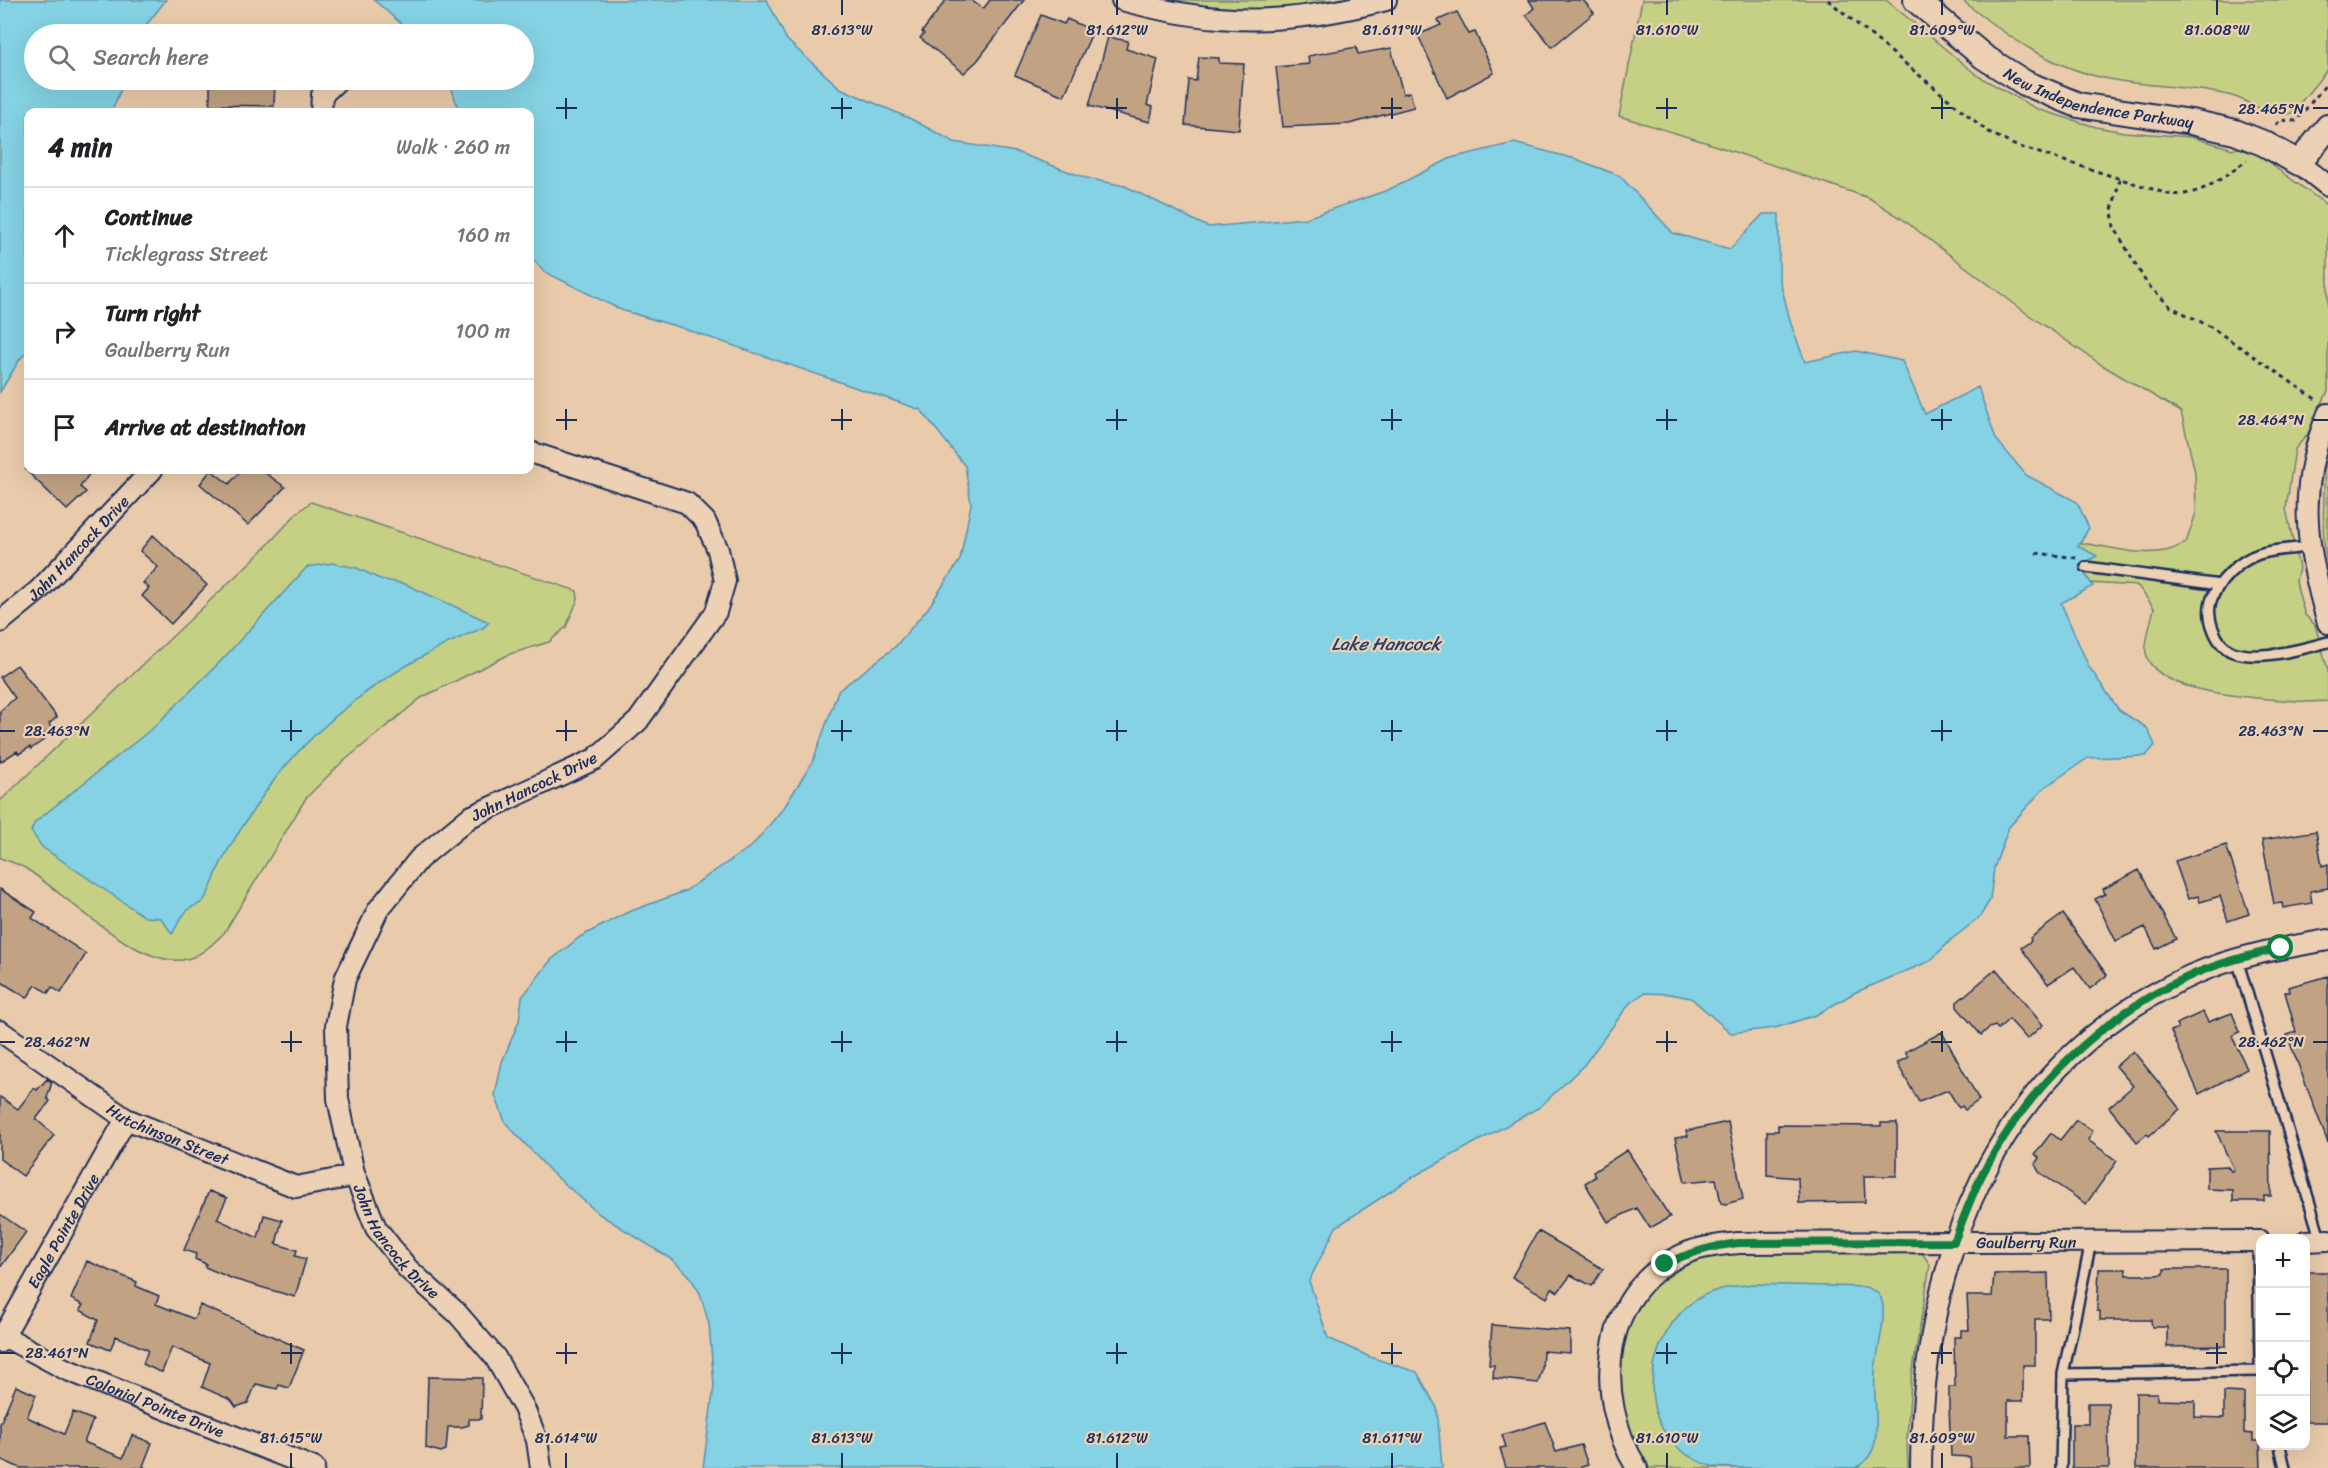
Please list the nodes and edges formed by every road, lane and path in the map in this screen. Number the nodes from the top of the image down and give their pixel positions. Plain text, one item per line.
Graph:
1 (1122, 0) edge
2 (1386, 0) edge
3 (1828, 0) edge
4 (1916, 0) edge
5 (2328, 82) edge
6 (327, 90) edge
7 (321, 108) edge
8 (2328, 127) edge
9 (2263, 142) junction
10 (2299, 163) junction
11 (2120, 179) junction
12 (2328, 186) edge
13 (2325, 409) edge
14 (534, 453) edge
15 (148, 474) edge
16 (2309, 547) junction
17 (2086, 567) dead end
18 (2220, 585) junction
19 (0, 622) edge
20 (2328, 623) edge
21 (2328, 642) edge
22 (2328, 940) edge
23 (2237, 959) junction
24 (0, 1031) edge
25 (126, 1119) junction
26 (354, 1173) junction
27 (2318, 1240) edge
28 (2256, 1241) edge
29 (1954, 1242) junction
30 (2091, 1242) junction
31 (2259, 1288) edge
32 (1, 1338) edge
33 (2260, 1342) edge
34 (2256, 1371) edge
35 (2063, 1374) junction
36 (2281, 1450) edge
37 (314, 1468) edge
38 (541, 1468) edge
39 (1637, 1468) edge
40 (1921, 1468) edge
41 (2061, 1468) edge
42 (2285, 1468) edge

1 - 2 street
3 - 11 path
4 - 9 street, New Independence Parkway
5 - 9 path
6 - 7 street
8 - 10 street
9 - 10 street, New Independence Parkway
9 - 11 path
10 - 12 street, New Independence Parkway
11 - 13 path
13 - 16 street
14 - 26 street, John Hancock Drive
15 - 19 street, John Hancock Drive
16 - 18 lane
16 - 20 street
17 - 18 lane
18 - 21 lane
22 - 23 street
23 - 27 lane
23 - 29 street
24 - 25 street, Hutchinson Street
25 - 26 street, Hutchinson Street
25 - 32 street, Eagle Pointe Drive
26 - 38 street, John Hancock Drive
28 - 30 street, Gaulberry Run
29 - 30 street, Gaulberry Run
29 - 39 street, Gaulberry Run
29 - 40 street
30 - 35 lane
31 - 33 lane
32 - 37 street, Colonial Pointe Drive
34 - 35 lane
35 - 41 lane
36 - 42 lane

